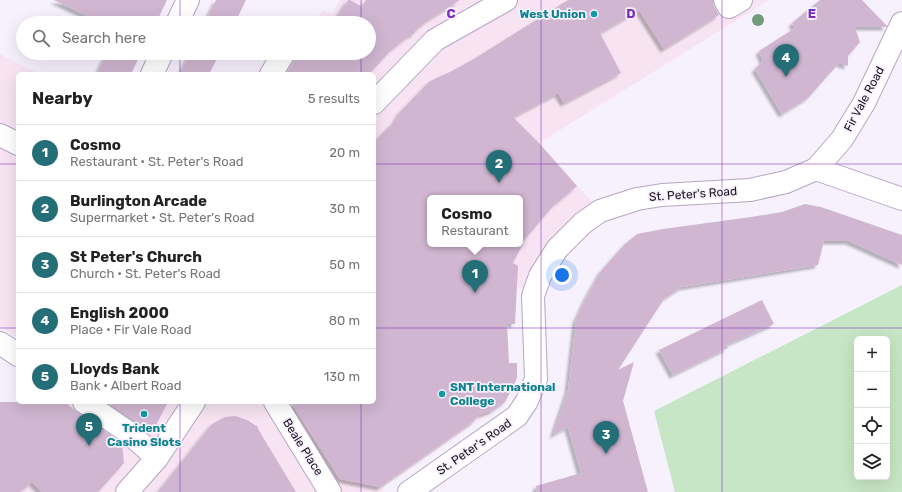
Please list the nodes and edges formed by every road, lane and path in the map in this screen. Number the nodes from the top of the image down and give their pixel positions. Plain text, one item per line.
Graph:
1 (188, 0) edge
2 (506, 0) edge
3 (725, 0) edge
4 (741, 0) edge
5 (474, 8) edge
6 (180, 16) edge
7 (902, 23) edge
8 (159, 60) edge
9 (279, 60) edge
10 (153, 72) edge
11 (271, 72) edge
12 (376, 101) edge
13 (0, 135) edge
14 (16, 143) edge
15 (816, 169) junction
16 (902, 199) edge
17 (0, 343) edge
18 (16, 354) edge
19 (87, 404) edge
20 (193, 404) edge
21 (276, 404) edge
22 (157, 458) junction
23 (127, 492) edge
24 (330, 492) edge
25 (409, 492) edge

1 - 6 street
2 - 5 street
3 - 4 street
5 - 12 street
7 - 15 street, Fir Vale Road
8 - 10 street
9 - 11 street
13 - 14 street
15 - 16 street
15 - 25 street, St. Peter's Road
17 - 18 street
19 - 22 street
20 - 22 street
21 - 24 street, Beale Place
22 - 23 street

